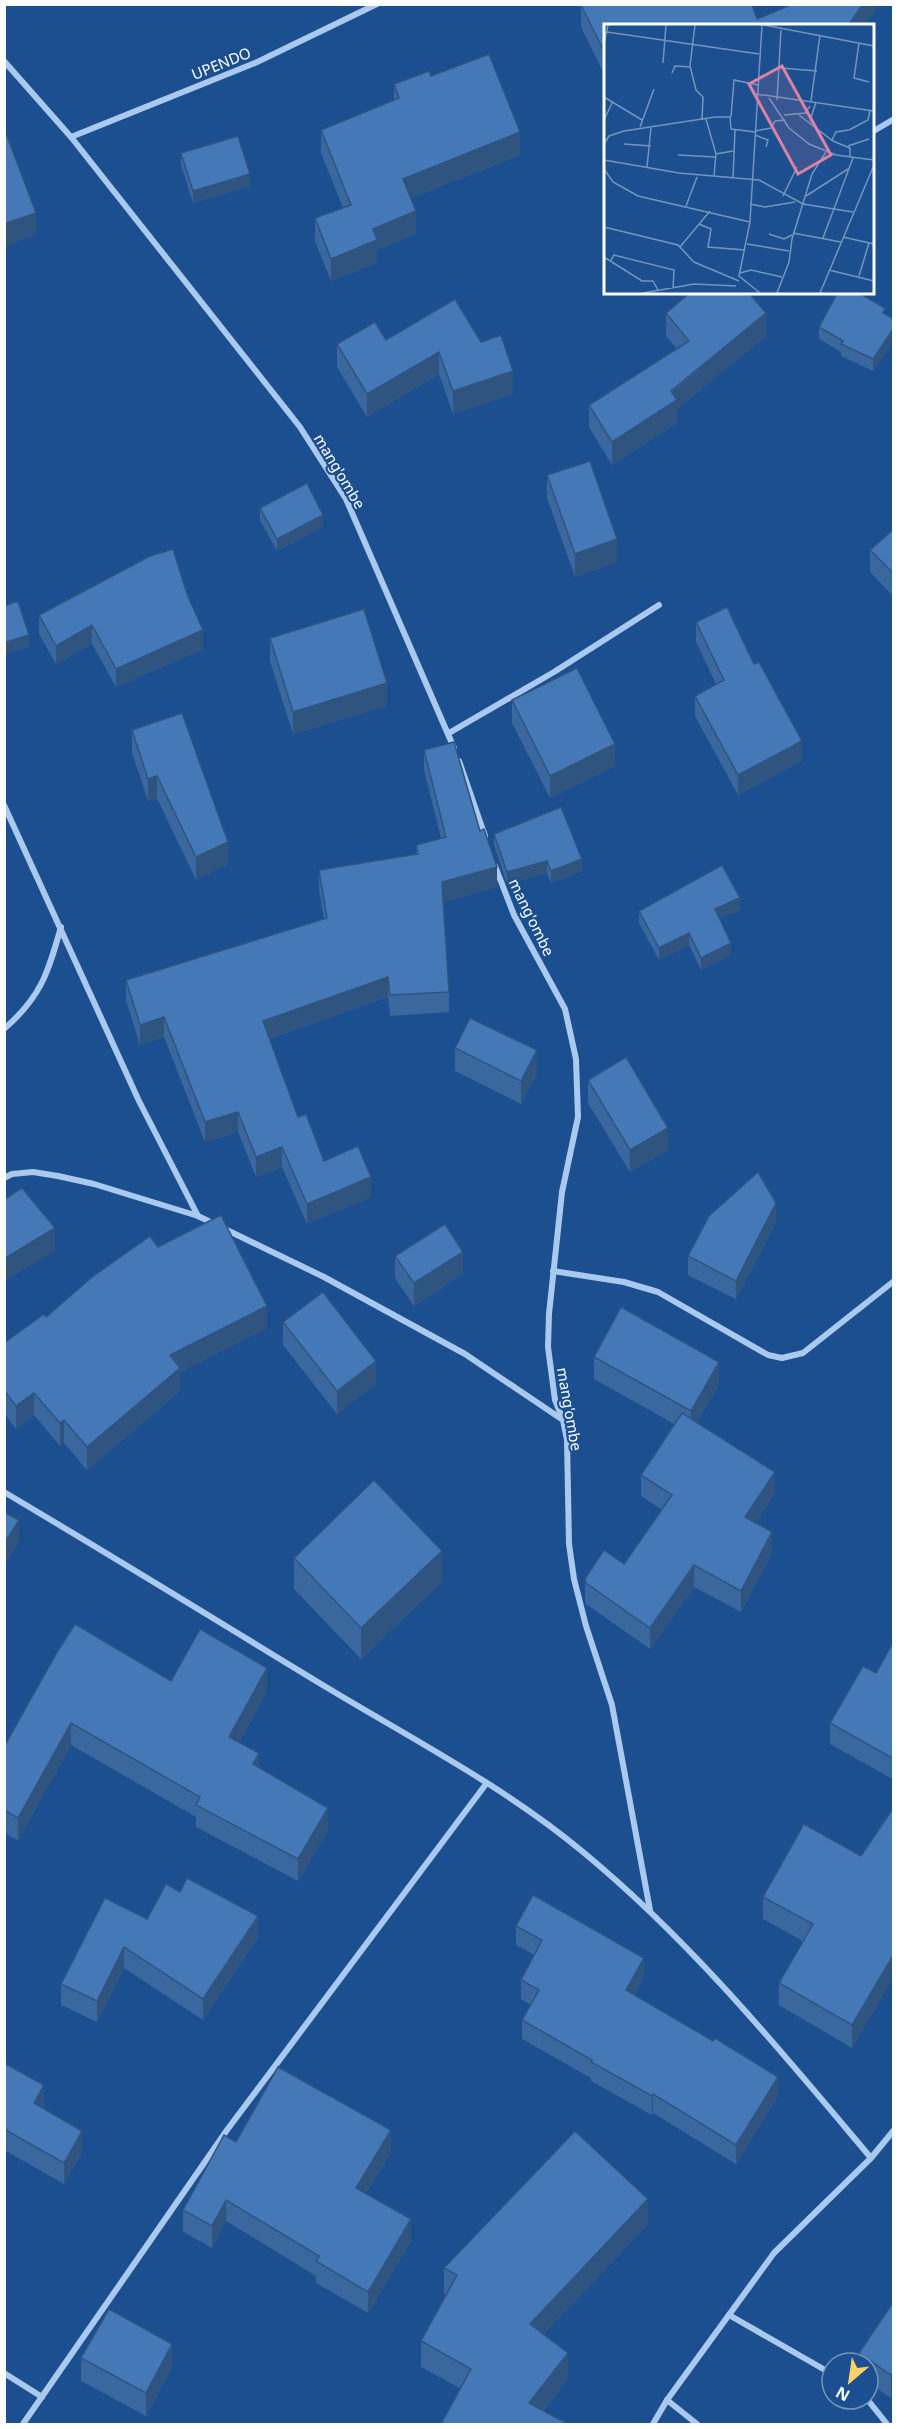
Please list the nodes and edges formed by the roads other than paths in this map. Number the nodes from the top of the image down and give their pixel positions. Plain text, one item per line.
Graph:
1 (377, 4) edge
2 (4, 62) edge
3 (894, 118) edge
4 (874, 131) edge
5 (71, 137) junction
6 (659, 605) dead end
7 (449, 733) junction
8 (4, 805) edge
9 (486, 840) edge
10 (494, 861) edge
11 (61, 927) junction
12 (4, 1029) edge
13 (4, 1178) edge
14 (198, 1216) junction
15 (553, 1271) junction
16 (894, 1281) edge
17 (563, 1420) junction
18 (4, 1492) edge
19 (486, 1784) junction
20 (650, 1910) junction
21 (894, 2130) edge
22 (871, 2158) junction
23 (729, 2315) junction
24 (820, 2367) edge
25 (4, 2373) edge
26 (42, 2397) junction
27 (667, 2400) junction
28 (877, 2411) edge
29 (23, 2424) edge
30 (653, 2424) edge
31 (697, 2424) edge
32 (887, 2424) edge

1 - 5 street, UPENDO
2 - 5 street, mang'ombe
3 - 4 street
5 - 7 street, mang'ombe
6 - 7 street
7 - 9 street, mang'ombe
8 - 11 street
10 - 15 street, mang'ombe
11 - 12 street
11 - 14 street
13 - 14 street
14 - 17 street
15 - 16 street
15 - 17 street, mang'ombe
17 - 20 street, mang'ombe
18 - 19 street
19 - 20 street
19 - 26 street
20 - 22 street
21 - 22 street
22 - 23 street
23 - 24 street
23 - 27 street
25 - 26 street
26 - 29 street
27 - 30 street
27 - 31 street
28 - 32 street

